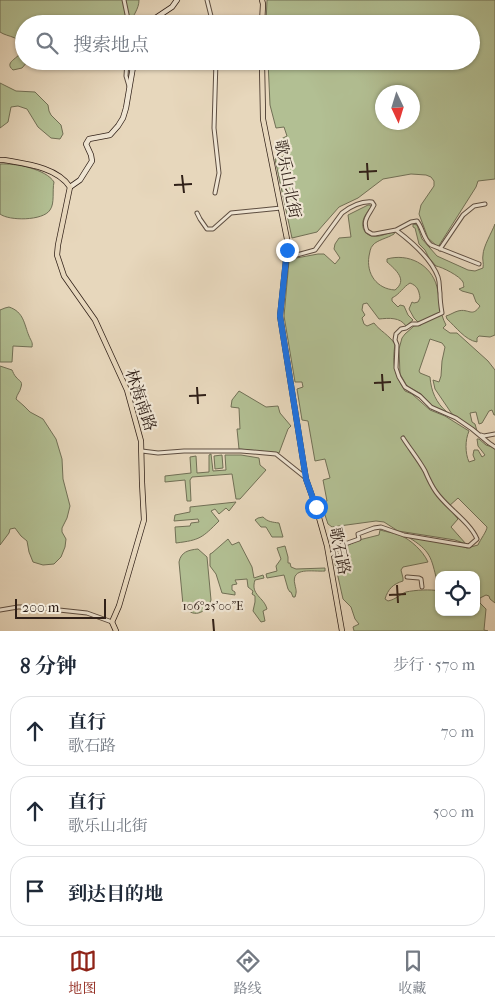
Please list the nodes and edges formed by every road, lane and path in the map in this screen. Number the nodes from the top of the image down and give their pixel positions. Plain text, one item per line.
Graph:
1 (124, 0) edge
2 (177, 0) edge
3 (207, 0) edge
4 (262, 0) edge
5 (126, 15) edge
6 (160, 15) edge
7 (211, 15) edge
8 (262, 15) edge
9 (126, 70) edge
10 (132, 70) edge
11 (216, 70) edge
12 (262, 70) edge
13 (129, 87) junction
14 (0, 160) edge
15 (70, 187) junction
16 (215, 193) dead end
17 (485, 204) dead end
18 (281, 208) junction
19 (197, 213) dead end
20 (396, 230) junction
21 (440, 249) junction
22 (286, 258) junction
23 (479, 264) dead end
24 (495, 434) edge
25 (479, 435) junction
26 (403, 438) dead end
27 (495, 447) edge
28 (142, 451) junction
29 (306, 479) junction
30 (329, 556) junction
31 (407, 578) dead end
32 (422, 587) dead end
33 (0, 610) edge
34 (112, 622) junction
35 (116, 631) edge
36 (342, 631) edge

1 - 5 street
2 - 6 main road
3 - 7 street
4 - 8 main road
9 - 13 street
10 - 13 main road
11 - 16 street
12 - 18 main road, 歌乐山北街
13 - 15 main road
14 - 15 main road
15 - 28 main road, 林海南路
17 - 21 street
18 - 19 street
18 - 22 main road, 歌乐山北街
20 - 21 street
20 - 22 street
20 - 25 street
21 - 23 street
22 - 29 main road, 歌乐山北街
24 - 25 street
25 - 27 street
26 - 30 street
28 - 29 street
28 - 34 main road, 林海南路
29 - 30 main road, 歌石路
30 - 36 main road, 歌石路
31 - 32 street
33 - 34 street
34 - 35 main road

